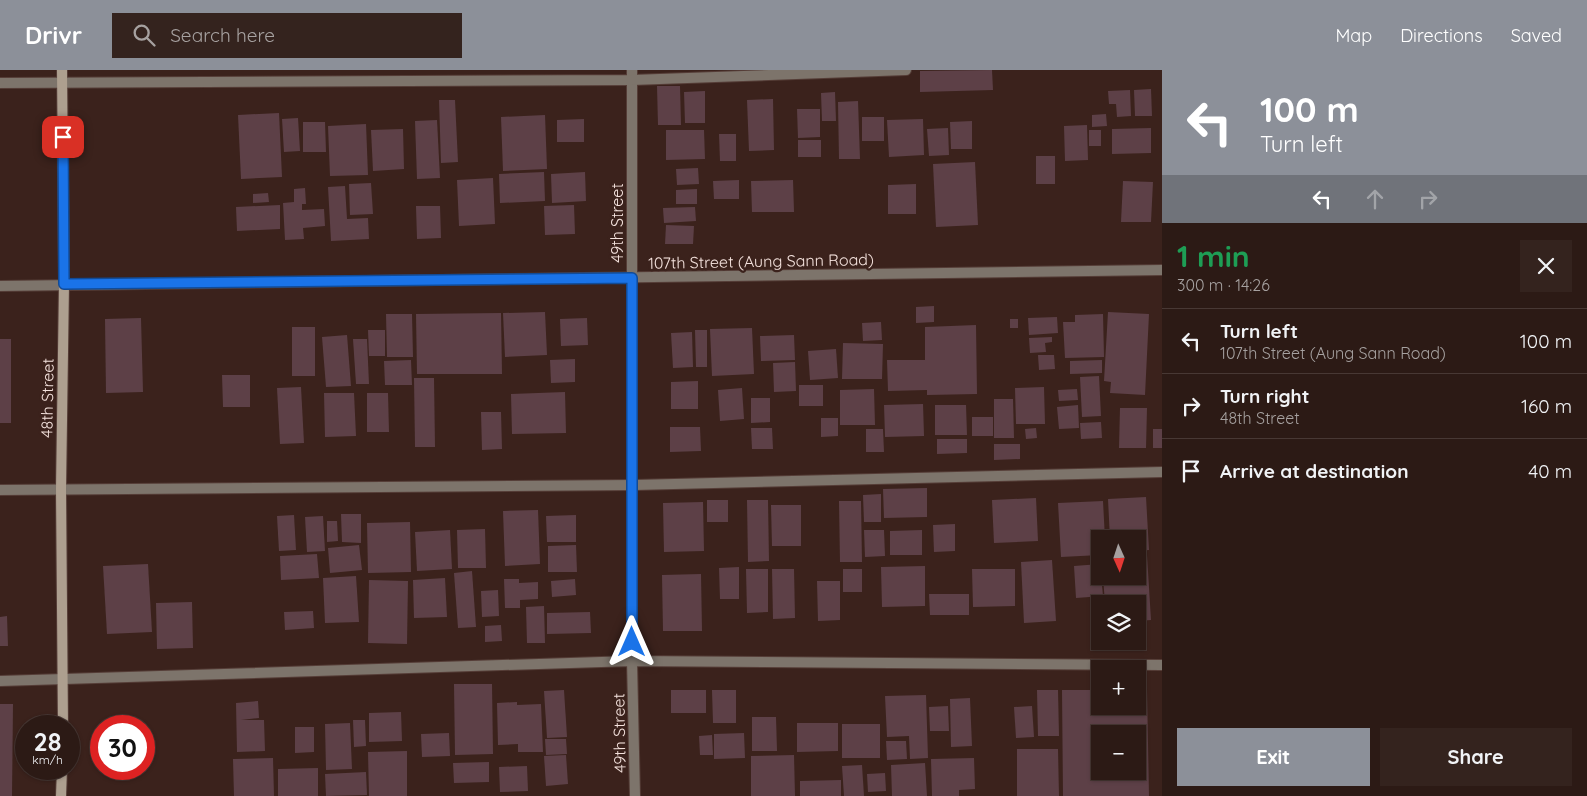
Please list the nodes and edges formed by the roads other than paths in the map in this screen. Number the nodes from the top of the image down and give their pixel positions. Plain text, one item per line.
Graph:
1 (62, 70) edge
2 (906, 70) edge
3 (632, 75) edge
4 (0, 82) edge
5 (62, 82) junction
6 (1162, 270) edge
7 (632, 278) junction
8 (64, 284) junction
9 (0, 286) edge
10 (1162, 472) edge
11 (634, 485) junction
12 (61, 488) junction
13 (0, 490) edge
14 (632, 661) junction
15 (1162, 665) edge
16 (64, 680) junction
17 (0, 681) edge
18 (63, 715) edge
19 (62, 780) edge
20 (62, 796) edge
21 (635, 796) edge

1 - 5 main road, 48th Street
2 - 3 street
3 - 5 street
3 - 7 street, 49th Street
4 - 5 street
5 - 8 main road, 48th Street
6 - 7 street, 107th Street (Aung Sann Road)
7 - 8 street, 107th Street (Aung Sann Road)
7 - 11 street, 49th Street
8 - 9 street, 107th Street (Aung Sann Road)
8 - 12 main road, 48th Street
10 - 11 street
11 - 12 street
11 - 14 street, 49th Street
12 - 13 street
12 - 16 main road, 48th Street
14 - 15 street
14 - 16 street
14 - 21 street, 49th Street
16 - 17 street
16 - 18 main road, 48th Street
19 - 20 main road

